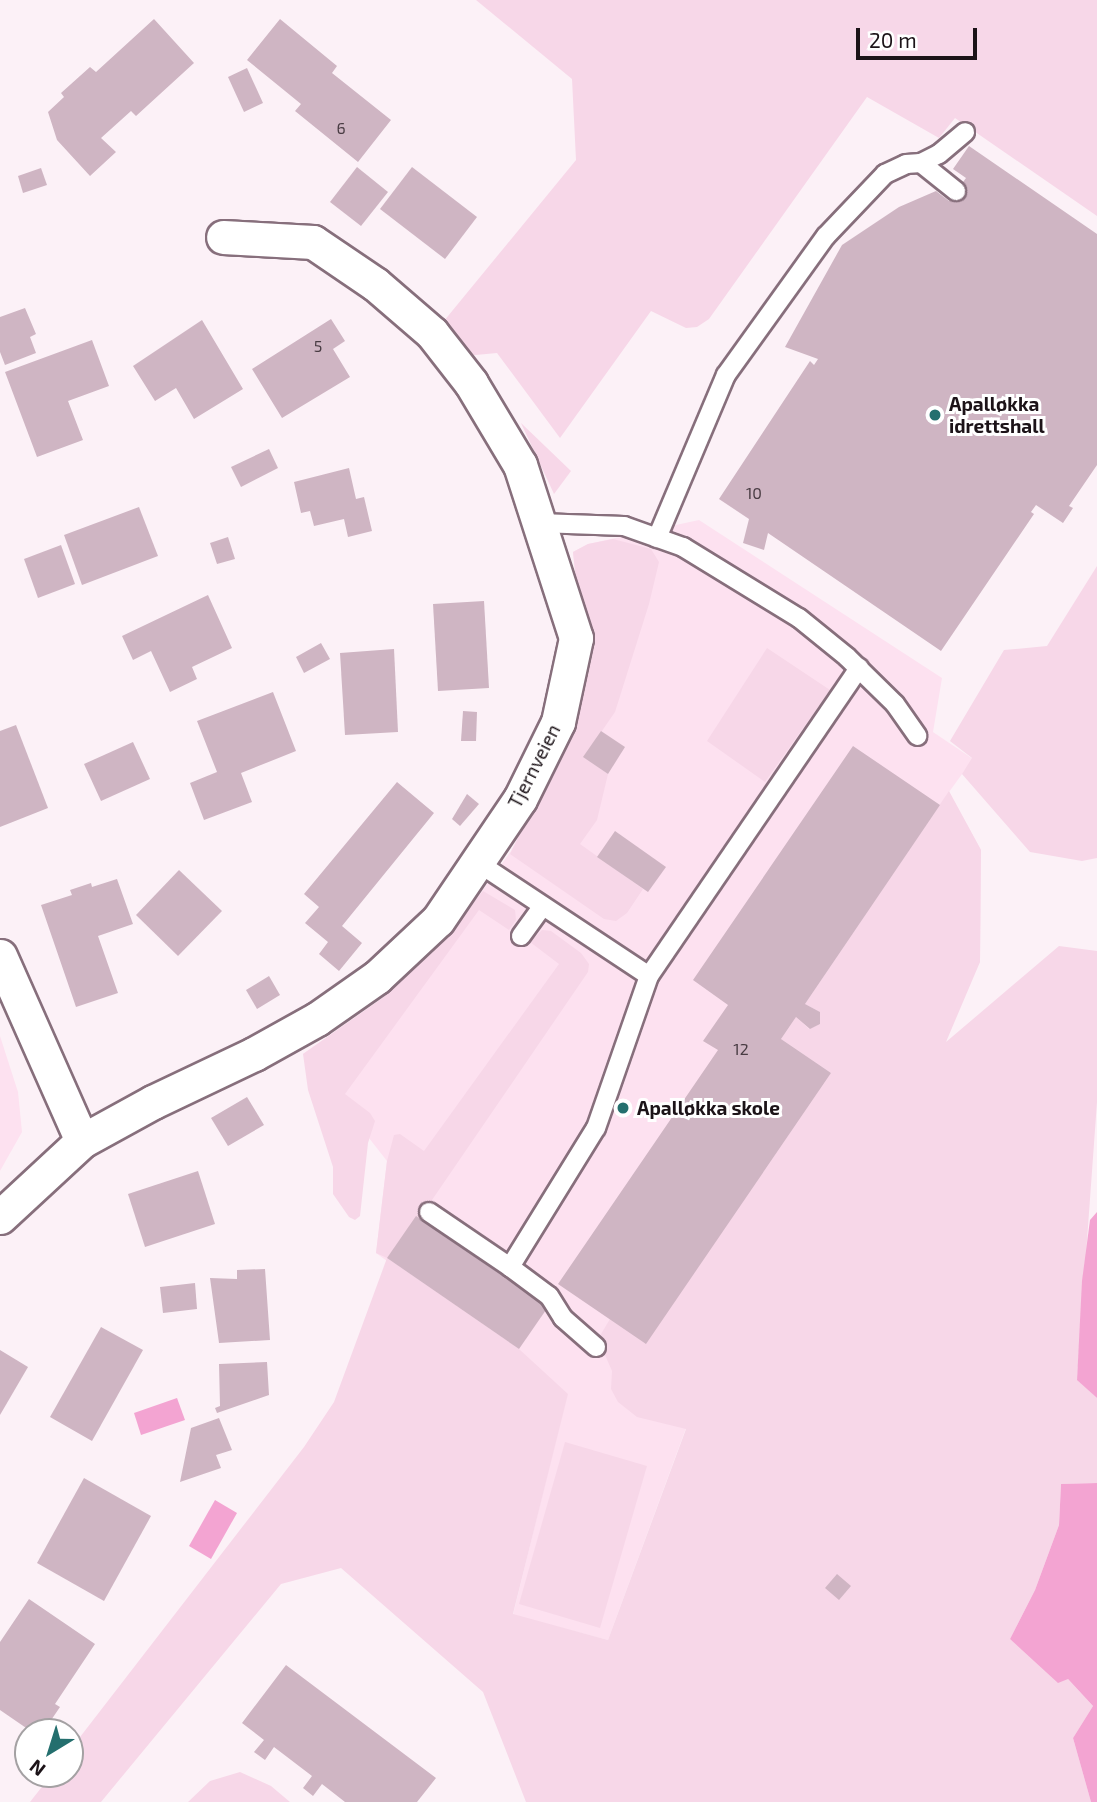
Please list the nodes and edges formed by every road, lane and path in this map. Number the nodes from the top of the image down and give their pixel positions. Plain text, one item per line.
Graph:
1 (965, 132) dead end
2 (921, 163) junction
3 (956, 191) dead end
4 (223, 237) dead end
5 (539, 523) junction
6 (657, 538) junction
7 (859, 668) junction
8 (917, 736) dead end
9 (477, 862) junction
10 (542, 906) junction
11 (521, 936) dead end
12 (0, 957) edge
13 (649, 976) junction
14 (82, 1141) junction
15 (429, 1212) dead end
16 (0, 1217) edge
17 (510, 1267) junction
18 (596, 1347) dead end

1 - 2 lane
2 - 3 lane
2 - 6 lane
4 - 5 street, Tjernveien
5 - 6 lane
5 - 9 street, Tjernveien
6 - 7 lane
7 - 8 lane
7 - 13 lane
9 - 10 lane
9 - 14 street, Tjernveien
10 - 11 lane
10 - 13 lane
12 - 14 street
13 - 17 lane
14 - 16 street, Tjernveien
15 - 17 lane
17 - 18 lane

